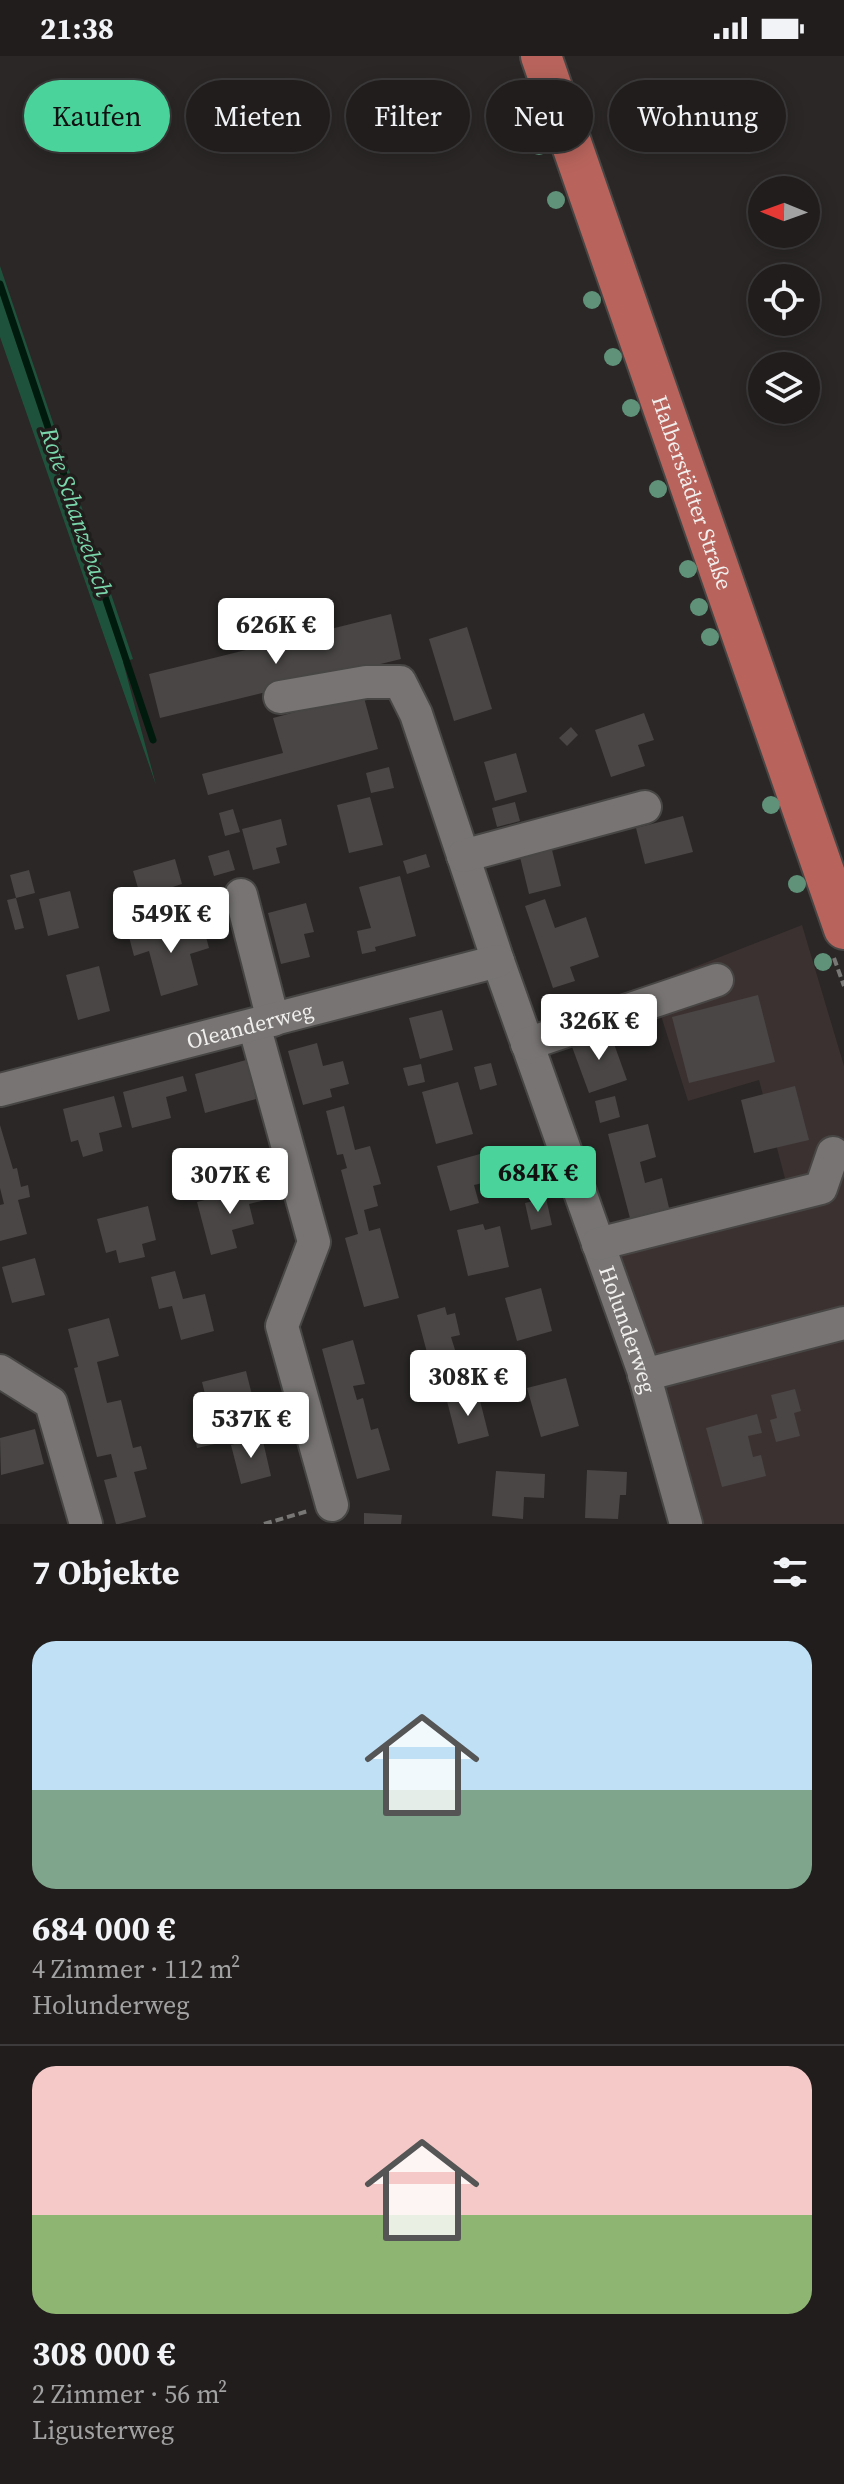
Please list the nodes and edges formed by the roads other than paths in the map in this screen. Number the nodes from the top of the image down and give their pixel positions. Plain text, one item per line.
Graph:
1 (541, 56) edge
2 (280, 697) dead end
3 (645, 807) dead end
4 (463, 856) junction
5 (241, 895) dead end
6 (844, 929) edge
7 (498, 961) junction
8 (717, 980) dead end
9 (263, 1022) junction
10 (527, 1044) junction
11 (0, 1090) edge
12 (833, 1153) dead end
13 (598, 1244) junction
14 (844, 1323) edge
15 (0, 1371) edge
16 (644, 1375) junction
17 (332, 1505) road end
18 (86, 1524) edge
19 (686, 1524) edge

1 - 6 main road, Halberstädter Straße
2 - 4 street, Holunderweg
3 - 4 street
4 - 7 street, Holunderweg
5 - 9 street
7 - 9 street, Oleanderweg
7 - 10 street, Holunderweg
8 - 10 street
9 - 11 street, Oleanderweg
9 - 17 street
10 - 13 street, Holunderweg
12 - 13 street
13 - 16 street, Holunderweg
14 - 16 street
15 - 18 street
16 - 19 street, Holunderweg

